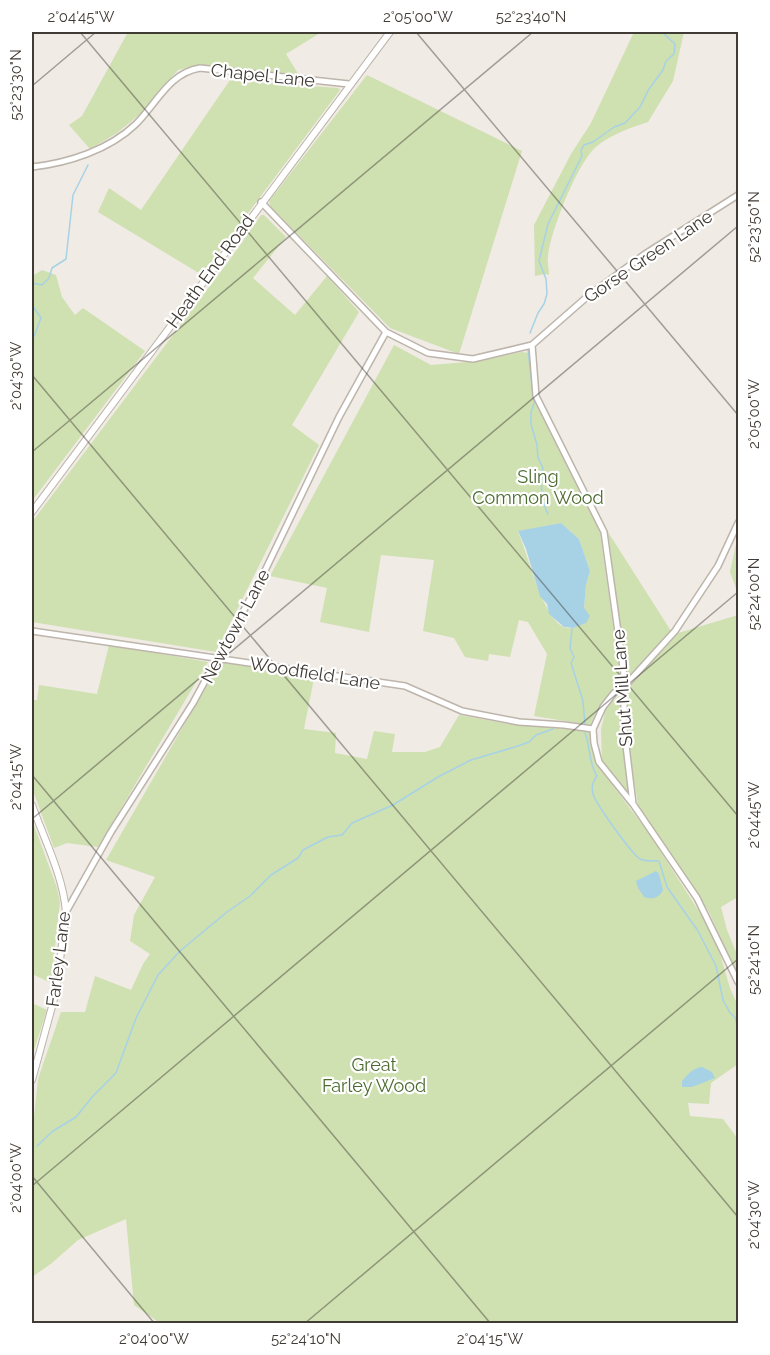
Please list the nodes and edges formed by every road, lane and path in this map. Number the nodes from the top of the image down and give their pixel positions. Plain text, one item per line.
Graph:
1 (390, 32) edge
2 (349, 84) junction
3 (32, 167) edge
4 (738, 195) edge
5 (261, 202) junction
6 (386, 332) junction
7 (532, 345) junction
8 (32, 512) edge
9 (738, 523) edge
10 (32, 631) edge
11 (218, 657) junction
12 (625, 686) junction
13 (593, 729) junction
14 (32, 804) edge
15 (633, 804) junction
16 (66, 912) junction
17 (738, 982) edge
18 (32, 1080) edge

1 - 2 street, Heath End Road
2 - 3 street, Chapel Lane
2 - 5 street, Heath End Road
4 - 7 street, Gorse Green Lane
5 - 6 street
5 - 8 street, Heath End Road
6 - 7 street
6 - 11 street, Newtown Lane
7 - 12 street, Shut Mill Lane
9 - 12 street
10 - 11 street, Woodfield Lane
11 - 13 street, Woodfield Lane
11 - 16 street, Newtown Lane
12 - 13 street
12 - 15 street, Shut Mill Lane
13 - 15 street
14 - 16 street, Farley Lane
15 - 17 street, Shut Mill Lane
16 - 18 street, Farley Lane

